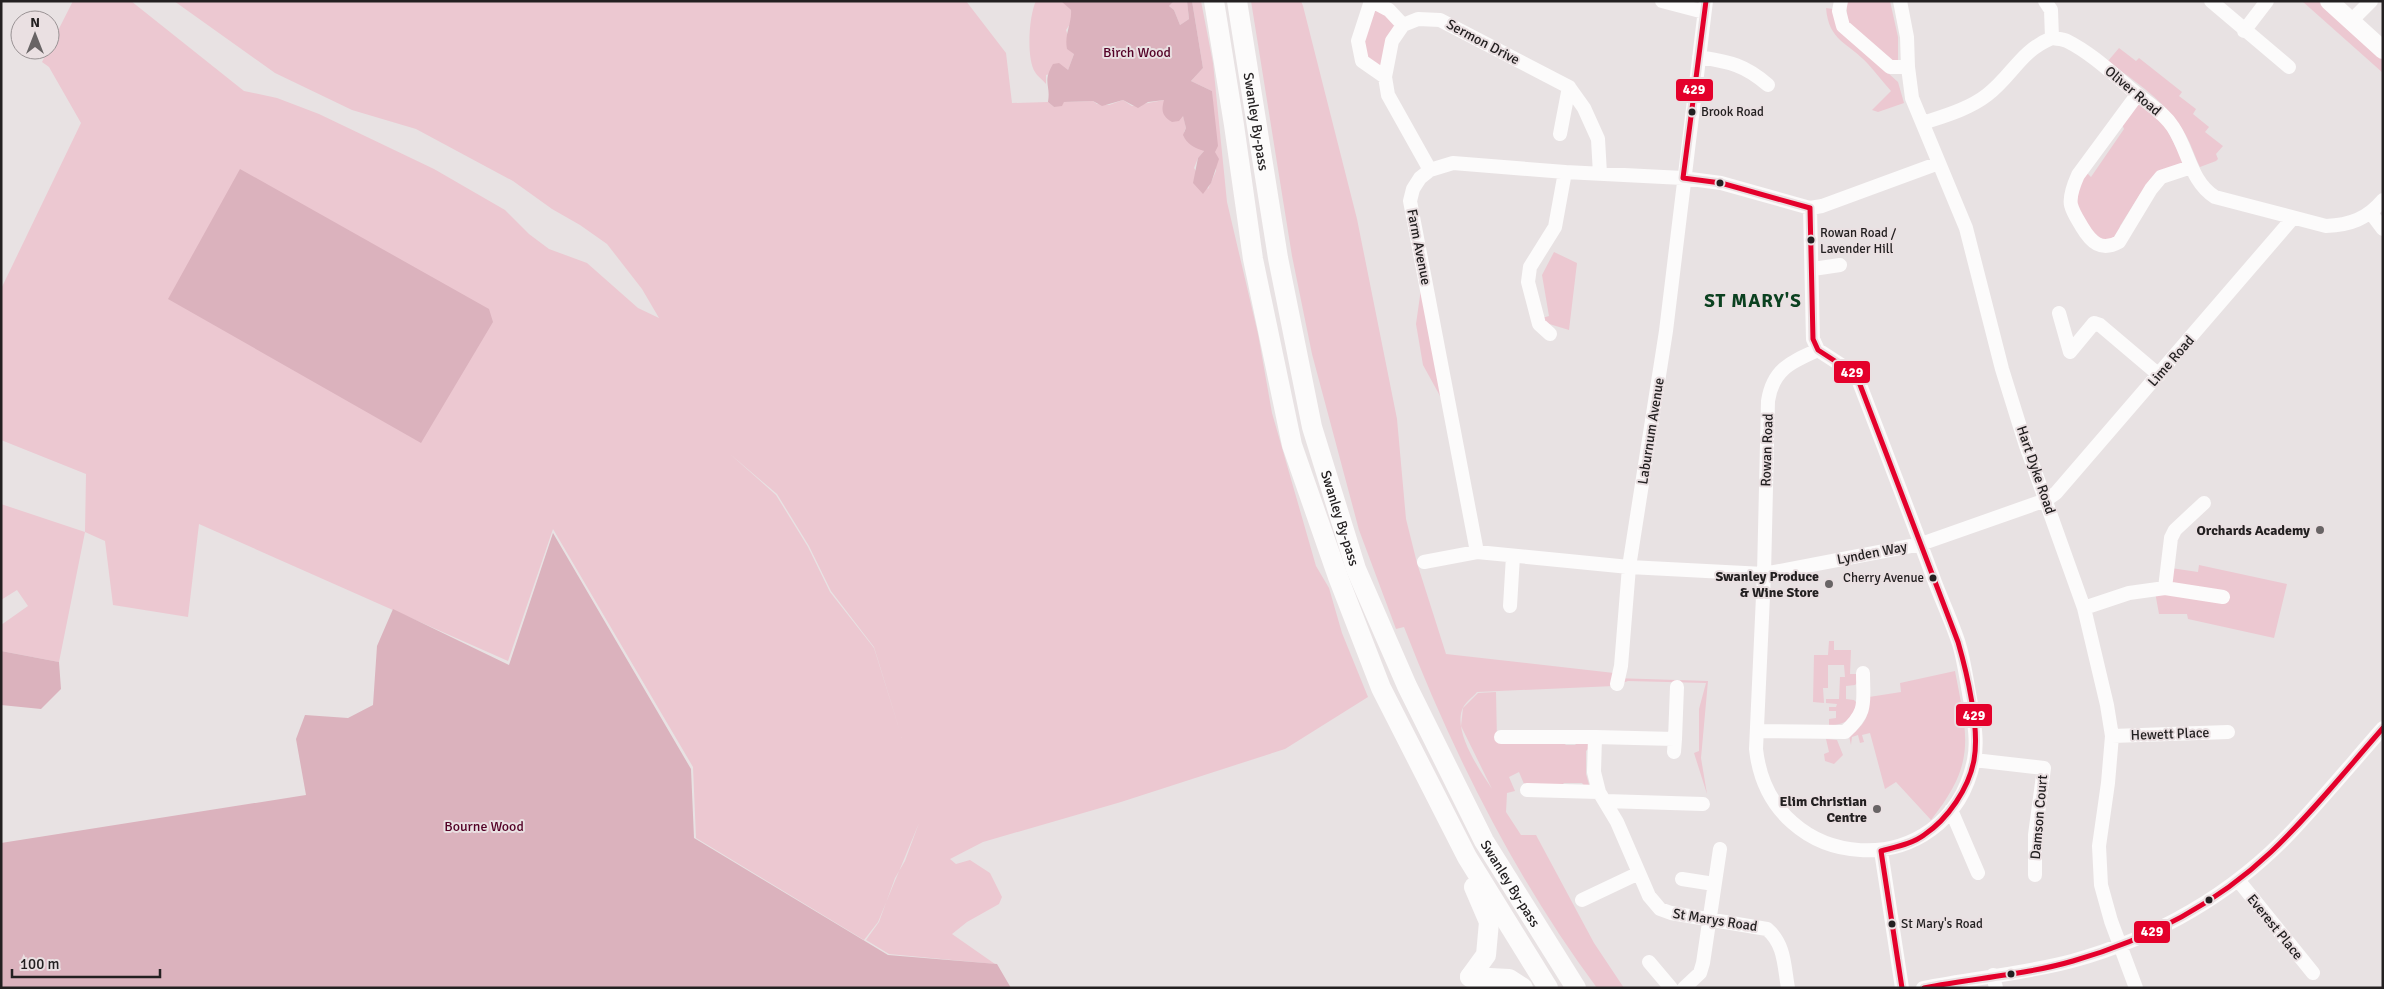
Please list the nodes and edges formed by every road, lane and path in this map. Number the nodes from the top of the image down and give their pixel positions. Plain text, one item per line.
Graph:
1 (1214, 1) edge
2 (1237, 1) edge
3 (1372, 1) edge
4 (1662, 1) edge
5 (1841, 1) edge
6 (1900, 1) edge
7 (2045, 1) edge
8 (2211, 1) edge
9 (2267, 1) edge
10 (2329, 1) edge
11 (2371, 1) edge
12 (1705, 7) edge
13 (2351, 21) junction
14 (1403, 24) junction
15 (2244, 31) junction
16 (2052, 38) junction
17 (2383, 50) edge
18 (1699, 58) junction
19 (1908, 68) junction
20 (2289, 68) dead end
21 (1385, 77) junction
22 (1768, 85) dead end
23 (1569, 87) junction
24 (2138, 95) junction
25 (1923, 123) junction
26 (1560, 134) dead end
27 (1939, 163) junction
28 (2191, 167) junction
29 (1430, 170) junction
30 (1565, 172) junction
31 (1600, 174) junction
32 (1683, 178) junction
33 (2383, 200) edge
34 (1810, 208) junction
35 (2371, 213) junction
36 (2293, 218) junction
37 (2383, 229) edge
38 (1840, 265) dead end
39 (1813, 269) junction
40 (2060, 313) dead end
41 (1550, 334) dead end
42 (1818, 350) junction
43 (2159, 375) junction
44 (2046, 500) junction
45 (2204, 503) dead end
46 (1921, 544) junction
47 (1477, 552) junction
48 (1513, 556) junction
49 (1424, 562) dead end
50 (1629, 567) junction
51 (1764, 574) junction
52 (2166, 588) junction
53 (2223, 597) dead end
54 (1510, 606) dead end
55 (2084, 608) junction
56 (1863, 674) dead end
57 (1617, 684) dead end
58 (1677, 687) dead end
59 (2383, 728) edge
60 (1757, 731) junction
61 (2228, 732) dead end
62 (2112, 736) junction
63 (1501, 737) dead end
64 (1595, 738) junction
65 (1974, 760) junction
66 (1423, 771) junction
67 (1527, 790) dead end
68 (1602, 797) junction
69 (1703, 804) dead end
70 (1951, 810) junction
71 (1720, 850) dead end
72 (1881, 851) junction
73 (1639, 873) junction
74 (1978, 873) dead end
75 (2035, 875) dead end
76 (1682, 879) dead end
77 (2238, 880) junction
78 (1714, 884) junction
79 (1582, 900) dead end
80 (1709, 919) junction
81 (2121, 946) junction
82 (1649, 962) dead end
83 (2313, 973) dead end
84 (1994, 981) edge
85 (1523, 988) edge
86 (1548, 988) edge
87 (1576, 988) edge
88 (1671, 988) edge
89 (1684, 988) edge
90 (1788, 988) edge
91 (1902, 988) edge
92 (1923, 988) edge
93 (2136, 988) edge

1 - 66 highway, Swanley By-pass
2 - 87 highway, Swanley By-pass
3 - 14 street
3 - 21 street
4 - 12 street
5 - 19 street
6 - 19 street, Hart Dyke Road
7 - 16 street
8 - 15 street
9 - 15 street
10 - 13 main road
11 - 13 street
12 - 18 street
13 - 17 main road
14 - 21 street
14 - 23 street, Sermon Drive
15 - 20 street
16 - 24 street, Oliver Road
16 - 25 street
18 - 22 street
18 - 32 street
19 - 25 street, Hart Dyke Road
21 - 29 street
23 - 26 street
23 - 31 street, Sermon Drive
24 - 28 street, Oliver Road
24 - 28 street
25 - 27 street, Hart Dyke Road
27 - 34 street
27 - 44 street, Hart Dyke Road
28 - 36 street, Oliver Road
29 - 30 street
29 - 47 street, Farm Avenue
30 - 31 street
30 - 41 street
31 - 32 street
32 - 34 street
32 - 50 street, Laburnum Avenue
33 - 35 street, Oliver Road
34 - 39 street
35 - 36 street, Oliver Road
35 - 37 street
36 - 43 street, Lime Road
38 - 39 street
39 - 42 street
40 - 43 street
42 - 46 street
42 - 51 street, Rowan Road
43 - 44 street, Lime Road
44 - 46 street, Lynden Way
44 - 55 street, Hart Dyke Road
45 - 52 street
46 - 51 street, Lynden Way
46 - 65 street
47 - 48 street, Lynden Way
47 - 49 street, Lynden Way
48 - 50 street, Lynden Way
48 - 54 street
50 - 51 street, Lynden Way
50 - 57 street, Laburnum Avenue
51 - 60 street
52 - 53 street
52 - 55 street
55 - 62 street, Hart Dyke Road
56 - 60 street
58 - 64 street
59 - 77 street
60 - 72 street
61 - 62 street, Hewett Place
62 - 81 street, Hart Dyke Road
63 - 64 street
64 - 68 street, St Marys Road
65 - 70 street
65 - 75 street, Damson Court
66 - 85 highway
66 - 86 highway, Swanley By-pass
67 - 68 street
68 - 69 street
68 - 73 street, St Marys Road
70 - 72 street
70 - 74 street
71 - 78 street
72 - 91 street
73 - 79 street
73 - 80 street, St Marys Road
76 - 78 street
77 - 81 street
77 - 83 street, Everest Place
78 - 80 street
80 - 89 street
80 - 90 street, St Marys Road
81 - 84 street
81 - 93 street, Hart Dyke Road
82 - 88 street
84 - 92 street

